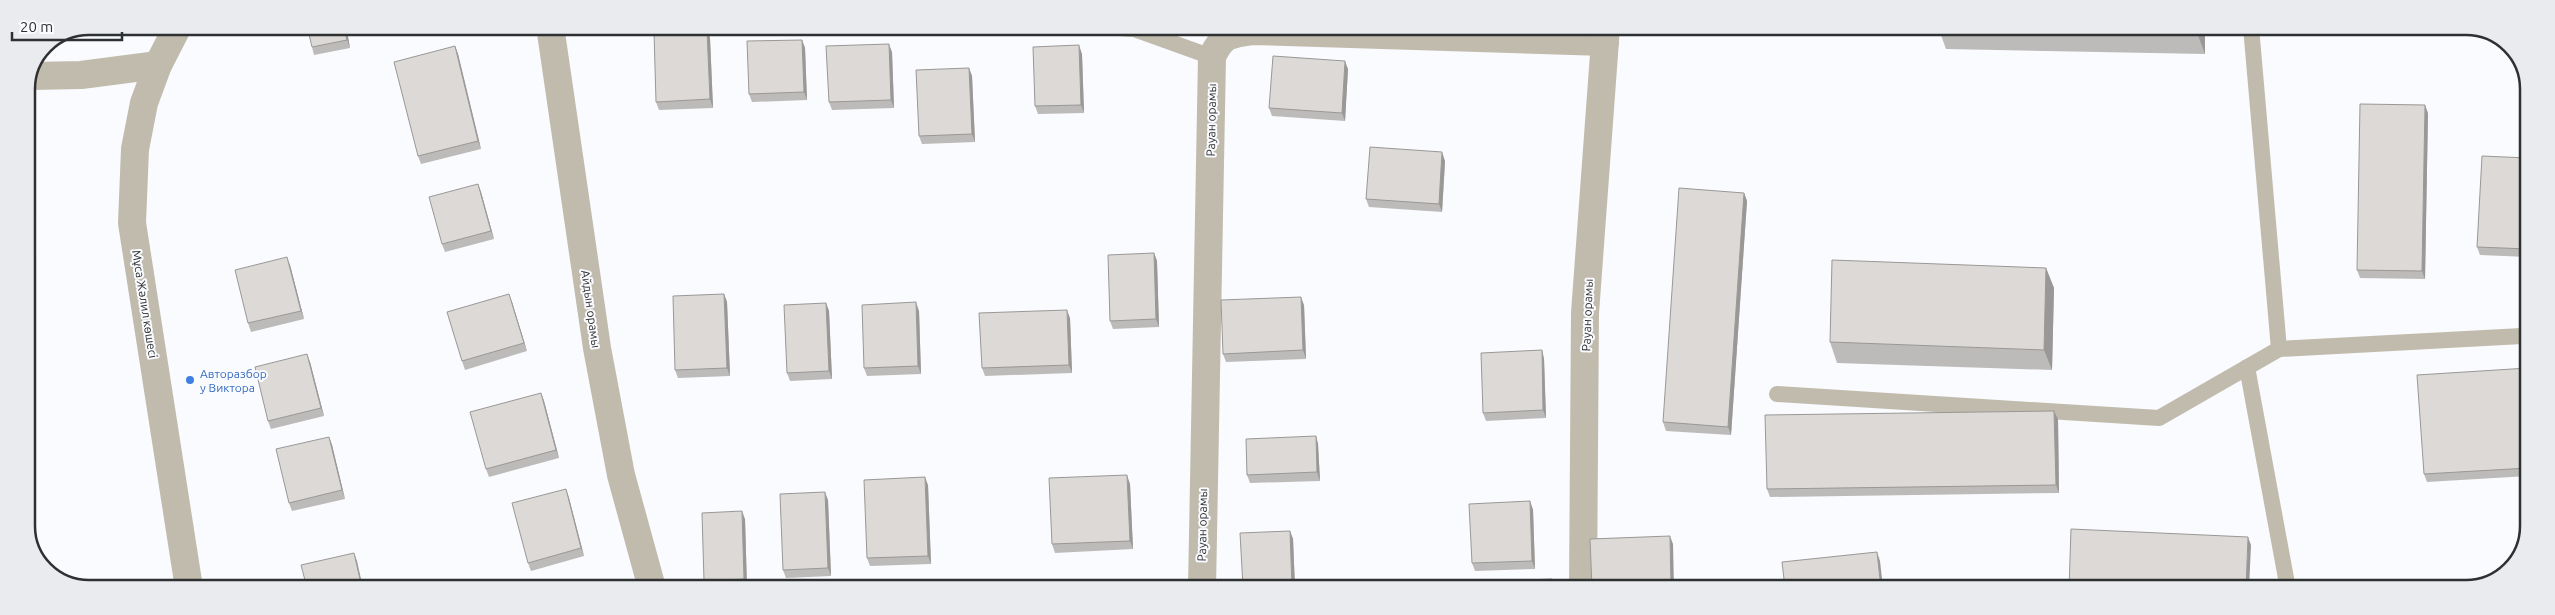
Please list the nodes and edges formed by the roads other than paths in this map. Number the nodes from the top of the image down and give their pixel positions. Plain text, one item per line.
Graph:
1 (173, 35) edge
2 (551, 35) edge
3 (1151, 35) edge
4 (1231, 35) edge
5 (1606, 35) edge
6 (2252, 35) edge
7 (1212, 57) junction
8 (158, 65) junction
9 (37, 76) edge
10 (2520, 336) edge
11 (2279, 349) junction
12 (2247, 367) junction
13 (1777, 394) dead end
14 (187, 580) edge
15 (650, 580) edge
16 (1202, 580) edge
17 (1583, 580) edge
18 (2286, 580) edge

1 - 8 street, Мұса Жәлил көшесі
2 - 15 street, Айдын орамы
3 - 7 lane
4 - 7 street, Рауан орамы
5 - 17 street, Рауан орамы
6 - 11 lane
7 - 16 street, Рауан орамы
8 - 9 street
8 - 14 street, Мұса Жәлил көшесі
10 - 11 lane
11 - 12 lane
12 - 13 lane
12 - 18 lane

